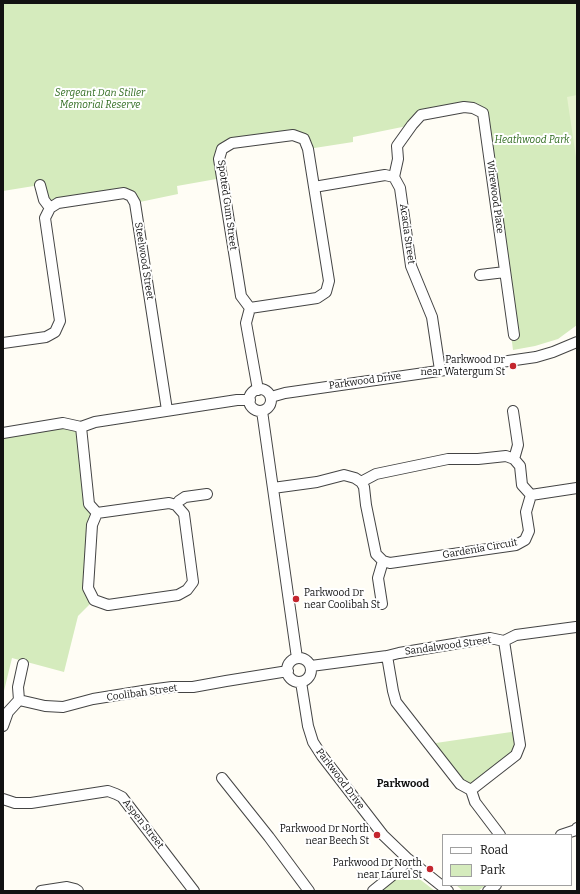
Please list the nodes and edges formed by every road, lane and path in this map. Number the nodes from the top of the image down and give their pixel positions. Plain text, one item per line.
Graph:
1 (394, 177) junction
2 (40, 185) dead end
3 (314, 187) junction
4 (50, 208) junction
5 (505, 272) junction
6 (480, 275) dead end
7 (250, 308) junction
8 (514, 335) dead end
9 (577, 342) edge
10 (3, 343) edge
11 (440, 370) junction
12 (258, 390) junction
13 (271, 397) junction
14 (250, 400) junction
15 (167, 410) junction
16 (262, 411) junction
17 (513, 412) dead end
18 (81, 427) junction
19 (3, 433) edge
20 (514, 459) junction
21 (361, 482) junction
22 (272, 488) junction
23 (577, 488) edge
24 (207, 494) dead end
25 (531, 495) junction
26 (176, 505) junction
27 (98, 513) junction
28 (383, 561) junction
29 (382, 604) dead end
30 (577, 625) edge
31 (504, 641) junction
32 (387, 656) junction
33 (297, 658) junction
34 (23, 664) dead end
35 (310, 666) junction
36 (288, 671) junction
37 (301, 682) junction
38 (19, 700) junction
39 (3, 726) edge
40 (222, 778) dead end
41 (471, 790) junction
42 (3, 798) edge
43 (577, 830) edge
44 (499, 834) edge
45 (564, 834) edge
46 (408, 859) junction
47 (41, 891) edge
48 (78, 891) edge
49 (194, 891) edge
50 (309, 891) edge
51 (373, 891) edge
52 (448, 891) edge

1 - 3 street
1 - 5 street, Wirewood Place
1 - 11 street, Acacia Street
2 - 4 street
3 - 7 street
3 - 7 street, Spotted Gum Street
4 - 10 street
4 - 15 street, Steelwood Street
5 - 6 street
5 - 8 street, Wirewood Place
7 - 12 street
9 - 11 street, Parkwood Drive
11 - 13 street, Parkwood Drive
12 - 13 street
12 - 14 street
13 - 16 street
14 - 15 street
14 - 16 street
15 - 18 street
16 - 22 street
17 - 20 street
18 - 19 street
18 - 27 street
20 - 21 street
20 - 25 street
21 - 22 street
21 - 28 street
22 - 33 street
23 - 25 street
24 - 26 street
25 - 28 street, Gardenia Circuit
26 - 27 street
26 - 27 street
28 - 29 street
30 - 31 street, Sandalwood Street
31 - 32 street, Sandalwood Street
31 - 41 street
32 - 35 street, Sandalwood Street
32 - 41 street
33 - 35 street
33 - 36 street
34 - 38 street
35 - 37 street
36 - 37 street
36 - 38 street, Coolibah Street
37 - 46 street, Parkwood Drive
38 - 39 street
40 - 50 street
41 - 44 street
42 - 49 street, Aspen Street
43 - 45 street
46 - 51 street
46 - 52 street, Parkwood Drive
47 - 48 street

